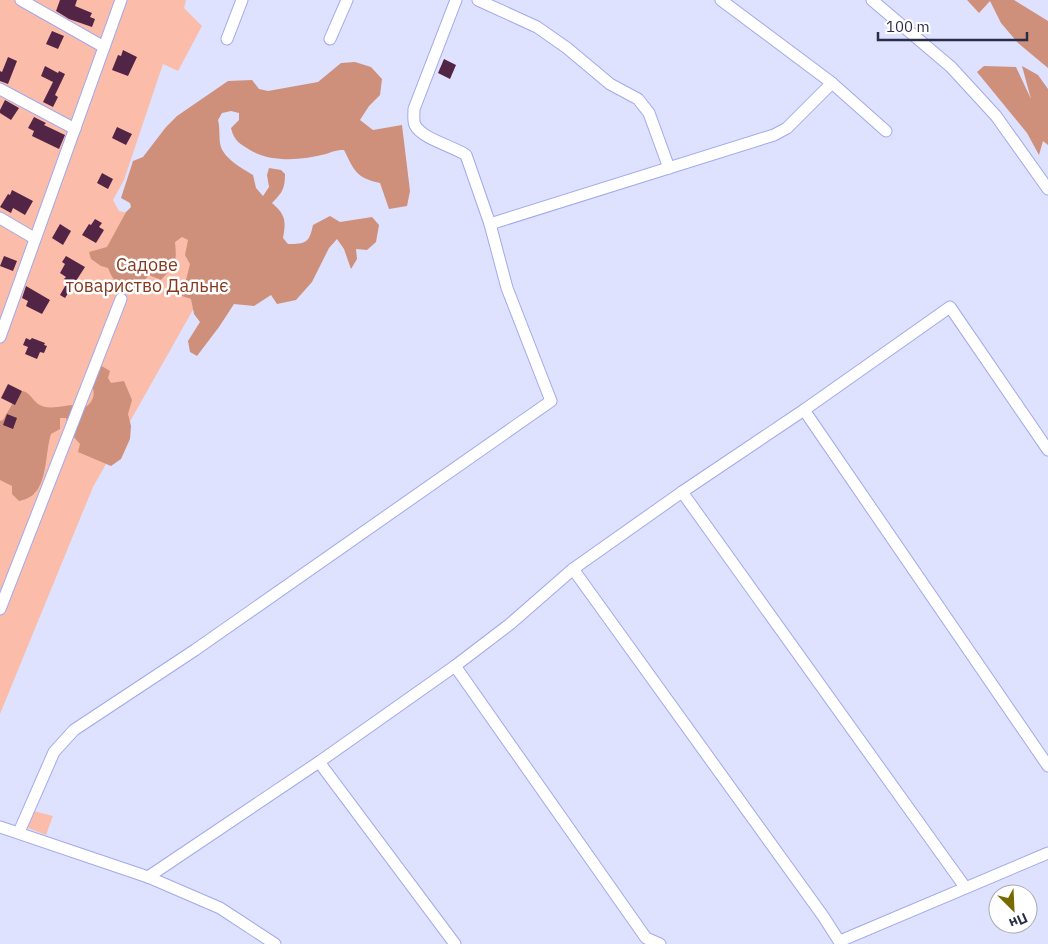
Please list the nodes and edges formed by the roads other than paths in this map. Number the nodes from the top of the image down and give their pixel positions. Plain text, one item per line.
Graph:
1 (21, 0) edge
2 (122, 0) edge
3 (242, 0) edge
4 (347, 0) edge
5 (456, 0) edge
6 (478, 0) edge
7 (721, 0) edge
8 (872, 0) edge
9 (227, 38) dead end
10 (330, 39) dead end
11 (104, 47) junction
12 (832, 83) junction
13 (0, 88) edge
14 (75, 129) junction
15 (886, 131) dead end
16 (669, 168) junction
17 (1048, 189) edge
18 (0, 218) edge
19 (490, 224) junction
20 (34, 238) junction
21 (121, 299) dead end
22 (1, 333) edge
23 (804, 410) junction
24 (1048, 450) edge
25 (682, 492) junction
26 (574, 569) junction
27 (0, 609) edge
28 (455, 666) junction
29 (318, 762) junction
30 (1048, 766) edge
31 (0, 827) edge
32 (19, 832) junction
33 (1048, 853) edge
34 (148, 877) junction
35 (965, 887) junction
36 (841, 942) edge
37 (275, 944) edge
38 (455, 944) edge
39 (660, 944) edge

1 - 11 street
2 - 11 street
3 - 9 street
4 - 10 street
5 - 19 street
6 - 16 street
7 - 12 street
8 - 17 street
11 - 14 street
12 - 15 street
12 - 16 street
13 - 14 street
14 - 20 street
16 - 19 street
18 - 20 street
19 - 32 street
20 - 22 street
21 - 27 street
23 - 24 street
23 - 25 street
23 - 30 street
25 - 26 street
25 - 35 street
26 - 28 street
26 - 36 street
28 - 29 street
28 - 39 street
29 - 34 street
29 - 38 street
31 - 32 street
32 - 34 street
33 - 35 street
34 - 37 street
35 - 36 street

